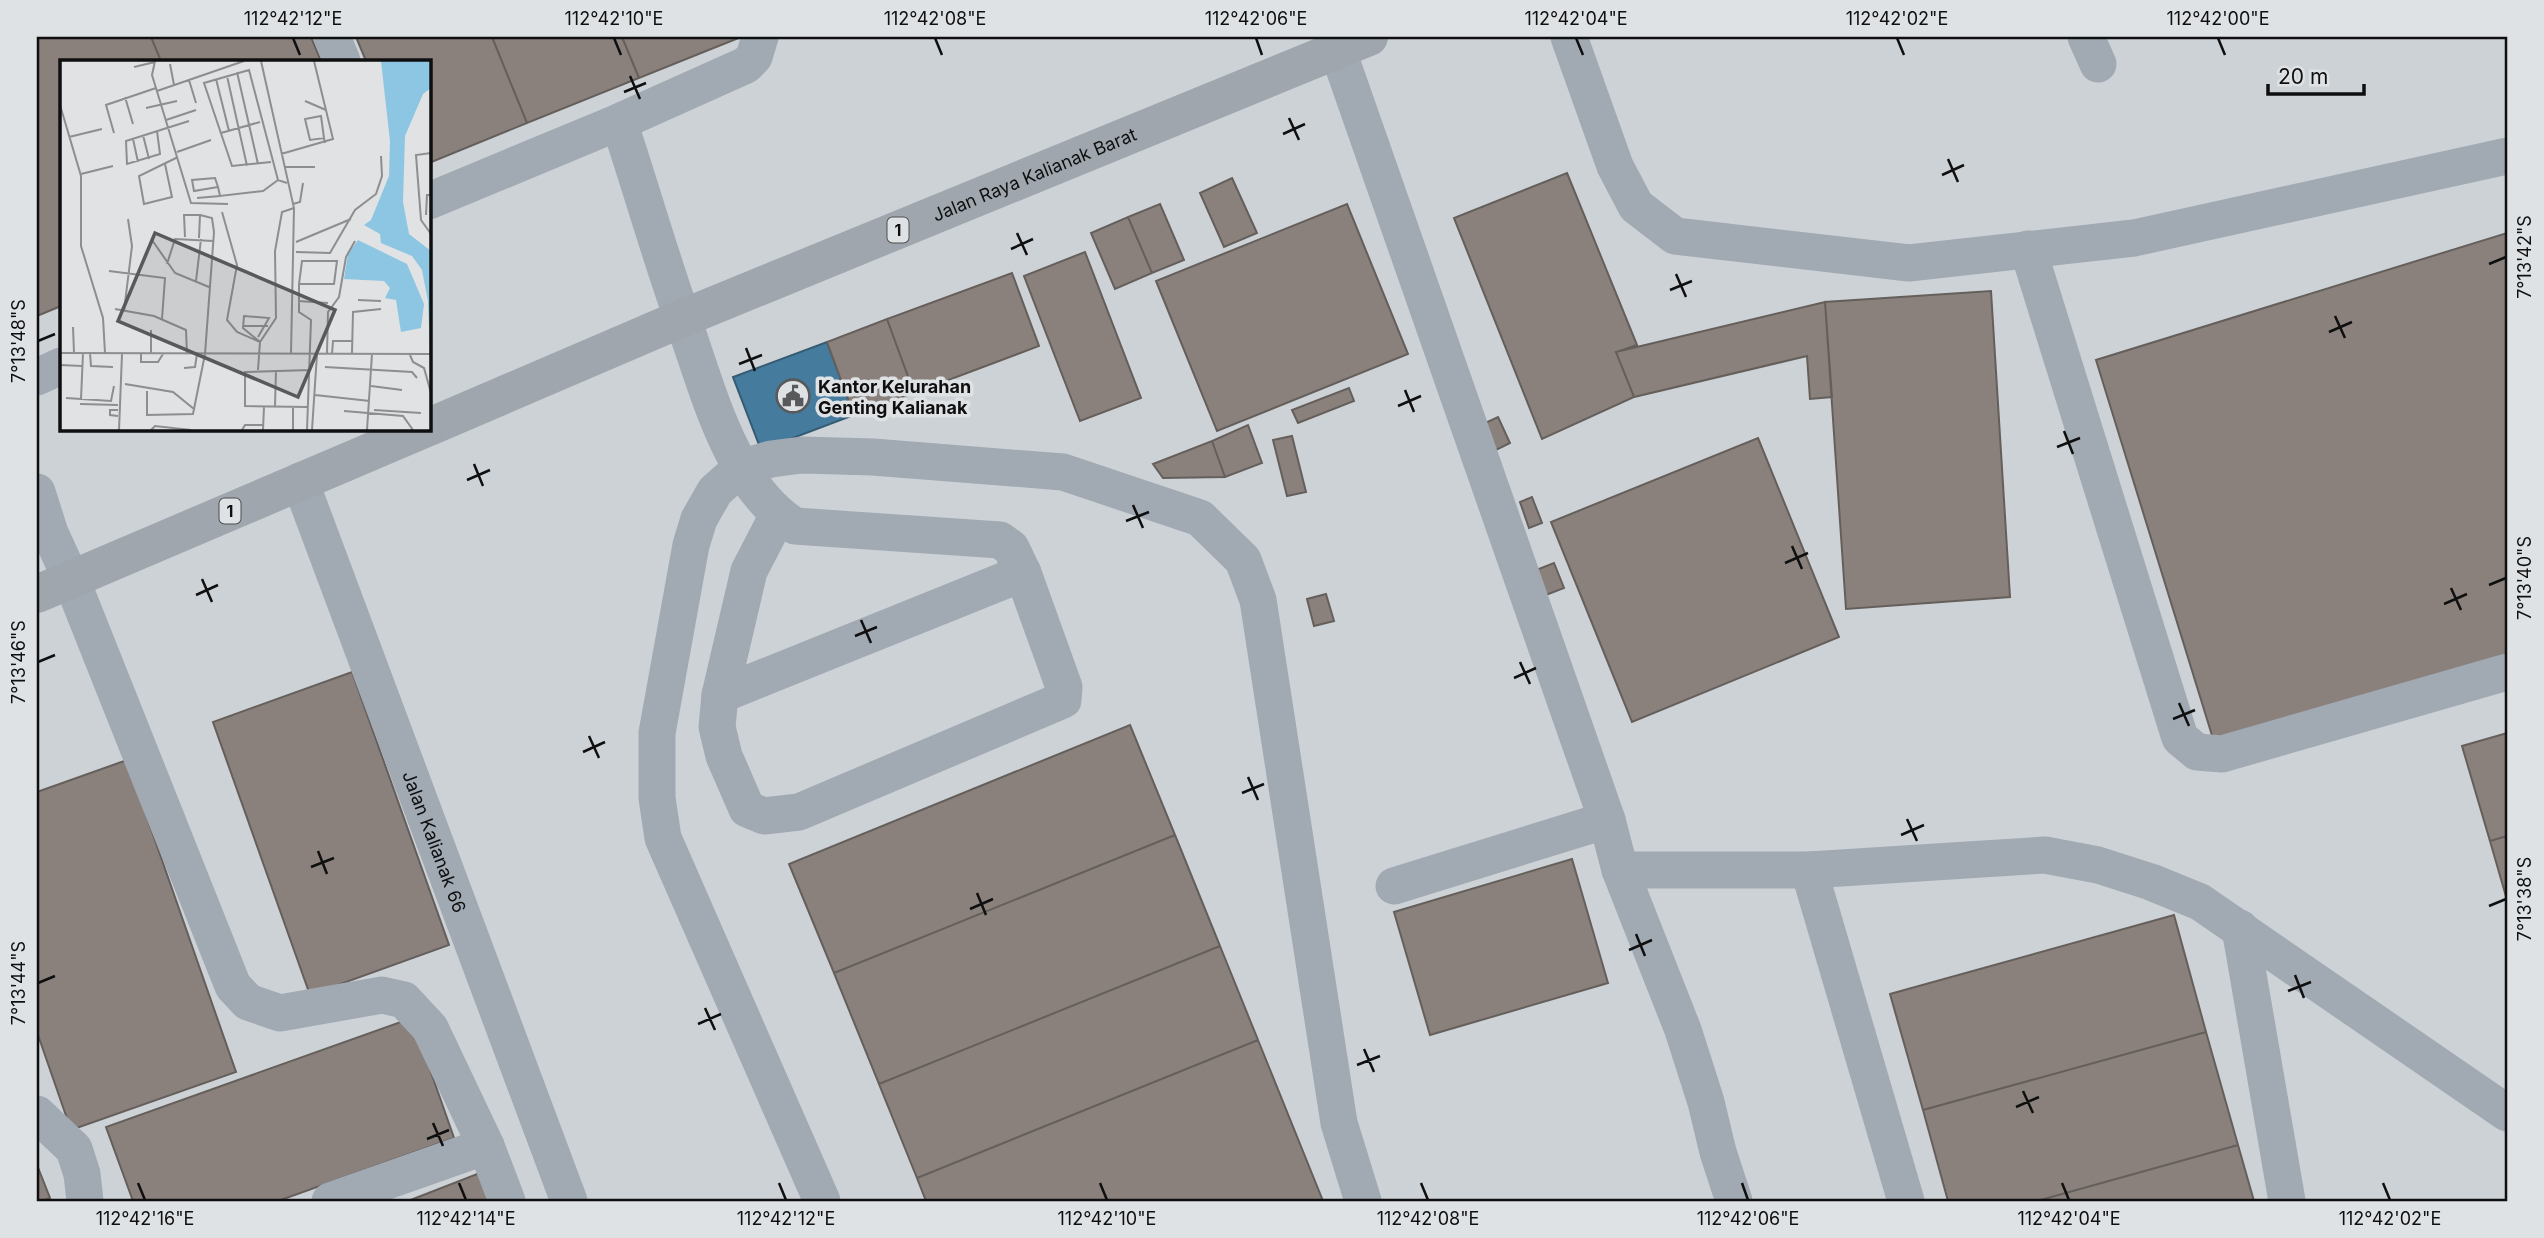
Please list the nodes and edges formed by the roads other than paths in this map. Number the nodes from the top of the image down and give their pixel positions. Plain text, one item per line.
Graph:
1 (332, 37) edge
2 (760, 37) edge
3 (1569, 37) edge
4 (1346, 42) edge
5 (342, 60) edge
6 (619, 122) junction
7 (2507, 156) edge
8 (430, 201) edge
9 (2028, 249) junction
10 (682, 318) junction
11 (60, 366) edge
12 (37, 377) edge
13 (430, 427) edge
14 (422, 430) edge
15 (741, 468) junction
16 (300, 481) junction
17 (37, 492) edge
18 (778, 515) junction
19 (1023, 573) junction
20 (71, 579) junction
21 (37, 594) edge
22 (2507, 672) edge
23 (720, 695) junction
24 (1607, 820) junction
25 (1620, 870) junction
26 (1809, 870) junction
27 (1394, 886) dead end
28 (2240, 928) junction
29 (37, 1114) edge
30 (2507, 1114) edge
31 (486, 1146) junction
32 (85, 1201) edge
33 (330, 1201) edge
34 (507, 1201) edge
35 (569, 1201) edge
36 (822, 1201) edge
37 (1363, 1201) edge
38 (1734, 1201) edge
39 (1906, 1201) edge
40 (2287, 1201) edge

1 - 5 lane
2 - 6 lane
3 - 9 lane
4 - 10 highway, Jalan Raya Kalianak Barat / 1
4 - 24 lane
6 - 8 lane
6 - 10 lane
7 - 9 lane
9 - 22 lane
10 - 13 highway, Jalan Raya Kalianak Barat / 1
10 - 15 lane
11 - 12 lane
14 - 16 highway, 1
15 - 18 lane
15 - 36 lane
15 - 37 lane
16 - 20 highway, 1
16 - 35 lane, Jalan Kalianak 66
17 - 20 lane
18 - 19 lane
18 - 23 lane
19 - 23 lane
19 - 23 lane
20 - 21 highway, 1
20 - 31 lane
24 - 25 lane
24 - 27 lane
25 - 26 lane
25 - 38 lane
26 - 28 lane
26 - 39 lane
28 - 30 lane
28 - 40 lane
29 - 32 lane
31 - 33 lane
31 - 34 lane

